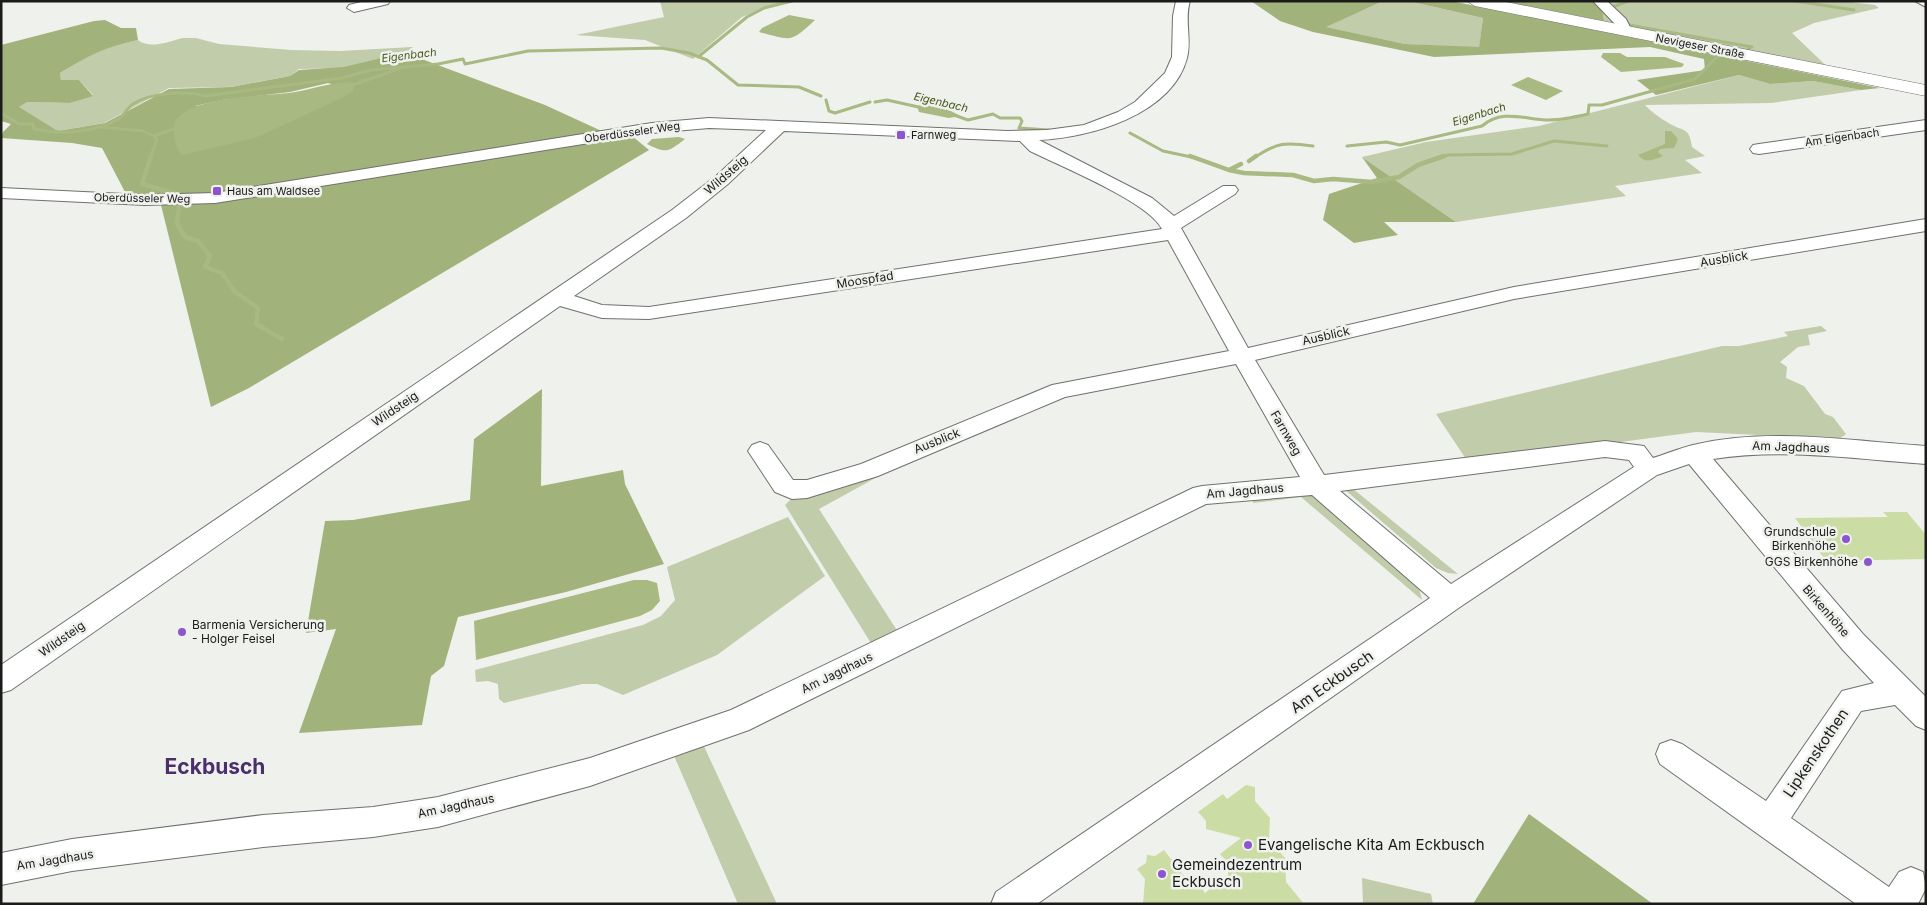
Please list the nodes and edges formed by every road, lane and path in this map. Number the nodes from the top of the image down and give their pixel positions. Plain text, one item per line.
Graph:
1 (383, 1) edge
2 (1183, 1) edge
3 (1475, 1) edge
4 (1600, 1) edge
5 (1922, 1) edge
6 (1926, 3) edge
7 (354, 8) dead end
8 (1625, 31) junction
9 (1926, 91) edge
10 (1926, 125) edge
11 (780, 126) junction
12 (1025, 137) junction
13 (1759, 149) dead end
14 (1229, 190) dead end
15 (1, 193) edge
16 (1926, 225) edge
17 (1172, 230) junction
18 (558, 297) junction
19 (1242, 356) junction
20 (760, 451) dead end
21 (1694, 453) junction
22 (1926, 455) edge
23 (1654, 466) junction
24 (1317, 485) junction
25 (1450, 599) junction
26 (1, 681) edge
27 (1899, 691) junction
28 (1926, 717) edge
29 (1671, 754) dead end
30 (1770, 822) junction
31 (1, 869) edge
32 (1008, 904) edge
33 (1884, 904) edge

1 - 7 street
2 - 12 street, Oberdüsseler Weg
3 - 8 main road, Nevigeser Straße
4 - 8 street
5 - 6 street
8 - 9 main road, Nevigeser Straße
10 - 13 street, Am Eigenbach
11 - 12 street, Oberdüsseler Weg
11 - 15 street, Oberdüsseler Weg
11 - 18 street, Wildsteig
12 - 17 street, Farnweg
14 - 17 street
16 - 19 street, Ausblick
17 - 18 street, Moospfad
17 - 19 street, Farnweg
18 - 26 street, Wildsteig
19 - 20 street, Ausblick
19 - 24 street, Farnweg
21 - 22 street, Am Jagdhaus
21 - 23 street, Am Jagdhaus
21 - 27 street, Birkenhöhe
23 - 24 street, Am Jagdhaus
23 - 25 street, Am Eckbusch
24 - 25 street, Farnweg
24 - 31 street, Am Jagdhaus
25 - 32 street, Am Eckbusch
27 - 28 street, Birkenhöhe
27 - 30 street, Lipkenskothen
29 - 30 street
30 - 33 street

